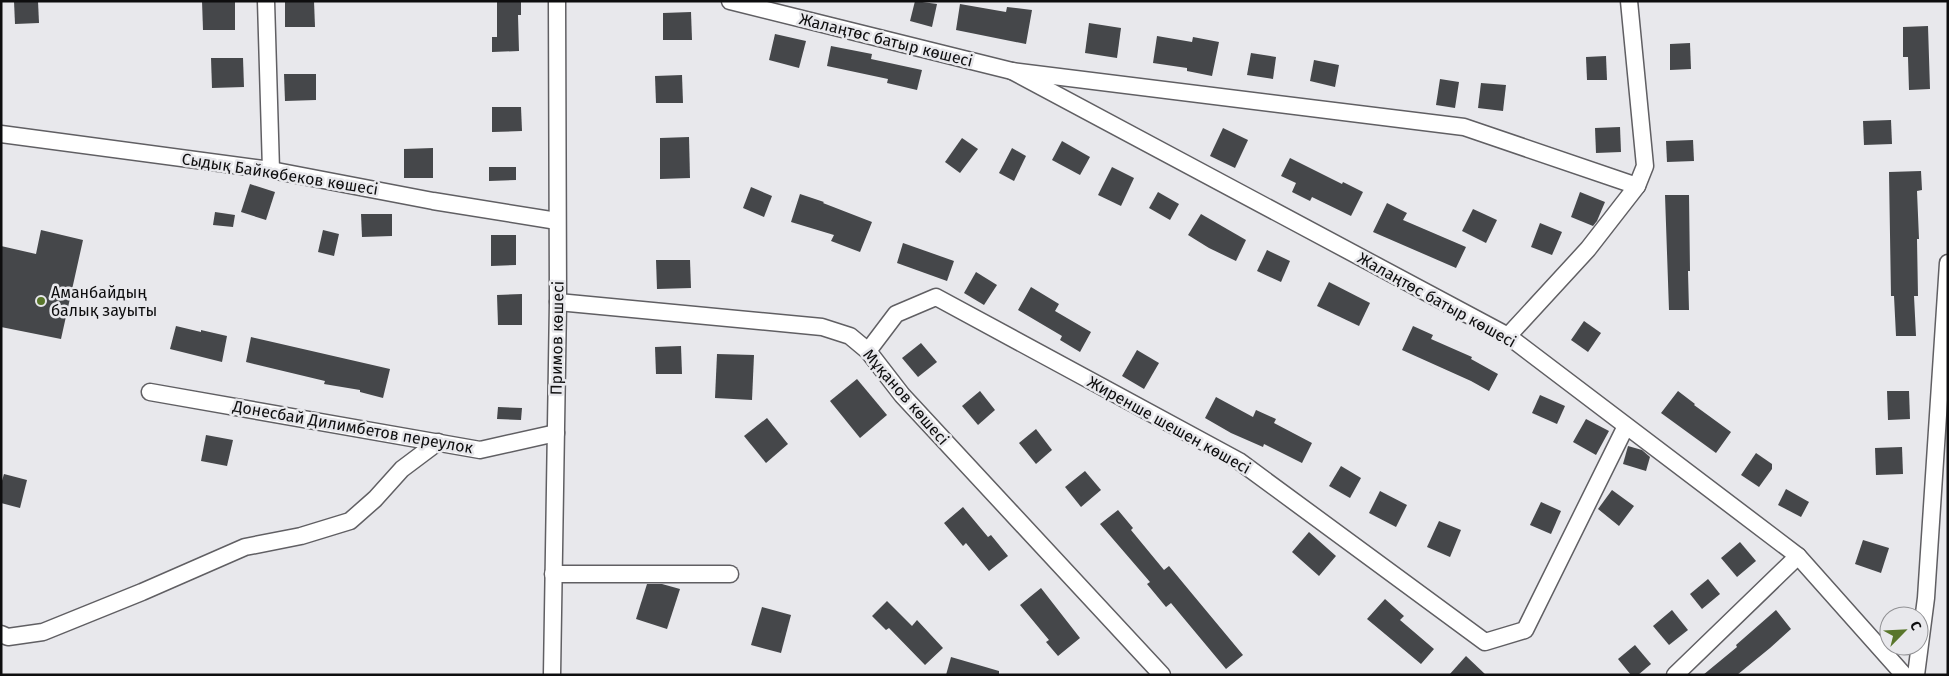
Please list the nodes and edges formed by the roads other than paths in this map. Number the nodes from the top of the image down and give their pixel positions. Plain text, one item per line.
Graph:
1 (266, 1) edge
2 (557, 1) edge
3 (730, 1) edge
4 (1629, 1) edge
5 (1012, 71) junction
6 (1, 134) edge
7 (271, 170) junction
8 (1637, 186) junction
9 (557, 221) junction
10 (1948, 263) edge
11 (558, 302) junction
12 (1508, 336) junction
13 (868, 350) junction
14 (150, 392) dead end
15 (1626, 426) junction
16 (556, 433) junction
17 (438, 442) junction
18 (1798, 556) junction
19 (553, 574) junction
20 (730, 574) dead end
21 (1, 634) edge
22 (552, 675) edge
23 (1162, 675) edge
24 (1675, 675) edge
25 (1904, 675) edge
26 (1916, 675) edge

1 - 7 street
2 - 9 street, Примов көшесі
3 - 5 street, Жалаңтөс батыр көшесі
4 - 8 street
5 - 8 street, Жалаңтөс батыр көшесі
5 - 12 street, Жалаңтөс батыр көшесі
6 - 7 street, Сыдық Байкөбеков көшесі
7 - 9 street, Сыдық Байкөбеков көшесі
8 - 12 street
9 - 11 street, Примов көшесі
10 - 26 street
11 - 13 street, Мұқанов көшесі
11 - 16 street, Примов көшесі
12 - 15 street, Жалаңтөс батыр көшесі
13 - 15 street, Жиренше шешен көшесі
13 - 23 street, Мұқанов көшесі
14 - 17 street, Донесбай Дилимбетов переулок
15 - 18 street, Жалаңтөс батыр көшесі
16 - 17 street, Донесбай Дилимбетов переулок
16 - 19 street, Примов көшесі
17 - 21 street
18 - 24 street
18 - 25 street, Жалаңтөс батыр көшесі
19 - 20 street
19 - 22 street, Примов көшесі

